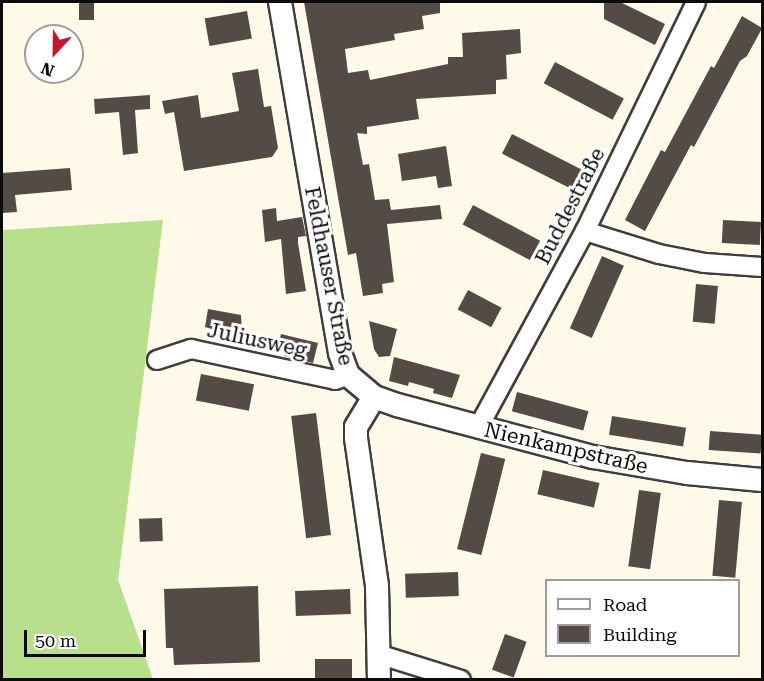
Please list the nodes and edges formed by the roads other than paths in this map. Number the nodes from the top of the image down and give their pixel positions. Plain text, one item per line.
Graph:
1 (280, 2) edge
2 (696, 2) edge
3 (585, 231) junction
4 (762, 267) edge
5 (157, 360) dead end
6 (348, 375) junction
7 (374, 397) junction
8 (478, 428) junction
9 (762, 480) edge
10 (378, 654) junction
11 (379, 680) edge
12 (461, 680) edge

1 - 6 street, Feldhauser Straße
2 - 3 street, Buddestraße
3 - 4 street
3 - 8 street, Buddestraße
5 - 6 street, Juliusweg
6 - 7 street, Feldhauser Straße
7 - 8 street, Nienkampstraße
7 - 10 street
8 - 9 street, Nienkampstraße
10 - 11 street
10 - 12 street

